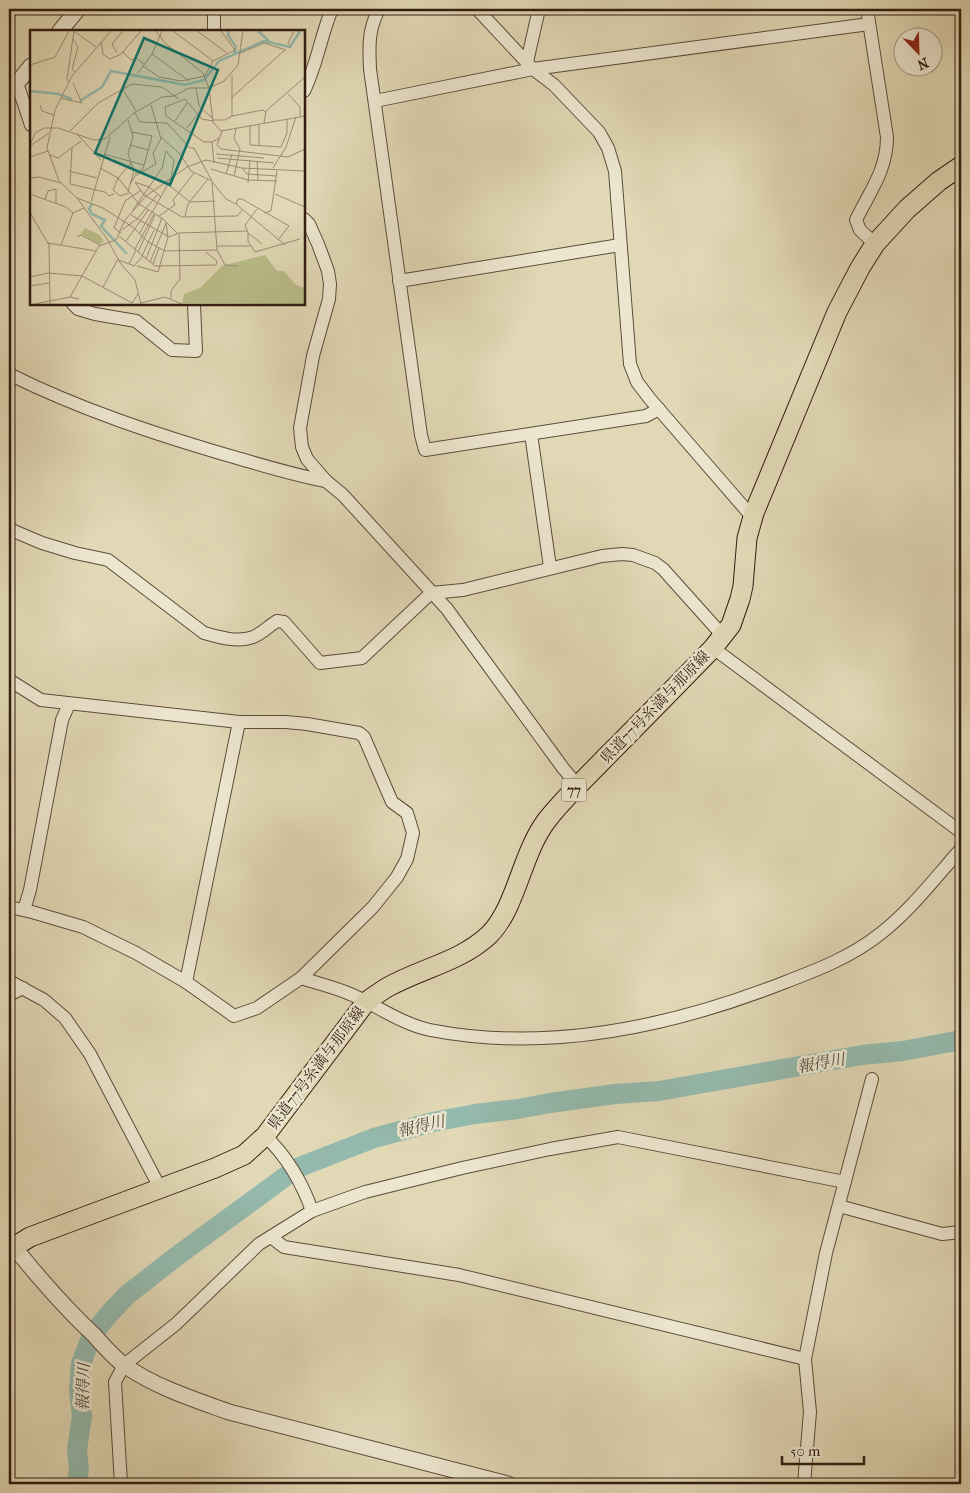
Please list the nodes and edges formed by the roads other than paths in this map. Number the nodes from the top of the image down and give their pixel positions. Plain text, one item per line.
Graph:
1 (78, 9) edge
2 (214, 9) edge
3 (332, 9) edge
4 (379, 9) edge
5 (477, 9) edge
6 (540, 9) edge
7 (867, 9) edge
8 (869, 24) junction
9 (61, 30) edge
10 (214, 30) edge
11 (530, 65) junction
12 (30, 67) edge
13 (13, 87) edge
14 (305, 88) edge
15 (375, 101) junction
16 (30, 123) edge
17 (961, 166) edge
18 (305, 220) edge
19 (875, 244) junction
20 (620, 245) junction
21 (399, 281) junction
22 (74, 305) edge
23 (194, 305) edge
24 (9, 374) edge
25 (658, 410) junction
26 (532, 434) junction
27 (326, 481) junction
28 (754, 513) junction
29 (9, 529) edge
30 (550, 567) junction
31 (430, 593) junction
32 (718, 642) junction
33 (9, 680) edge
34 (69, 704) junction
35 (239, 722) junction
36 (578, 786) junction
37 (961, 832) edge
38 (961, 849) edge
39 (9, 908) edge
40 (24, 910) junction
41 (301, 978) junction
42 (9, 981) edge
43 (186, 982) junction
44 (23, 988) junction
45 (9, 994) edge
46 (366, 1002) junction
47 (872, 1080) dead end
48 (265, 1136) junction
49 (845, 1182) junction
50 (160, 1188) junction
51 (839, 1206) junction
52 (311, 1207) junction
53 (961, 1232) edge
54 (271, 1236) junction
55 (12, 1250) edge
56 (805, 1359) junction
57 (120, 1361) junction
58 (120, 1484) edge
59 (508, 1484) edge
60 (804, 1484) edge

1 - 9 street
2 - 10 street
3 - 14 street
4 - 15 street
5 - 11 street
6 - 11 street
7 - 8 street
8 - 11 street
8 - 19 street
11 - 15 street
11 - 20 street
12 - 13 street
13 - 16 street
15 - 21 street
17 - 19 main road, 県道77号糸満与那原線 / 77
18 - 27 street
19 - 28 main road, 県道77号糸満与那原線 / 77
20 - 21 street
20 - 25 street
21 - 26 street
22 - 23 street
24 - 27 street
25 - 26 street
25 - 28 street
26 - 30 street
27 - 31 street
28 - 32 main road, 県道77号糸満与那原線 / 77
29 - 31 street
30 - 31 street
30 - 32 street
31 - 36 street
32 - 36 main road, 県道77号糸満与那原線 / 77
32 - 37 street
33 - 34 street
34 - 35 street
34 - 40 street
35 - 41 street
35 - 43 street
36 - 46 main road, 県道77号糸満与那原線 / 77
38 - 46 street
39 - 40 street
40 - 43 street
41 - 43 street
41 - 46 street
42 - 44 street
44 - 45 street
44 - 50 street
46 - 48 main road, 県道77号糸満与那原線 / 77
47 - 49 street
48 - 50 main road, 県道77号糸満与那原線 / 77
48 - 52 street
49 - 51 street
49 - 52 street
50 - 55 main road, 県道77号糸満与那原線 / 77
51 - 53 street
51 - 56 street
52 - 54 street
54 - 56 street
54 - 57 street
55 - 57 street
56 - 60 street
57 - 58 street
57 - 59 street

